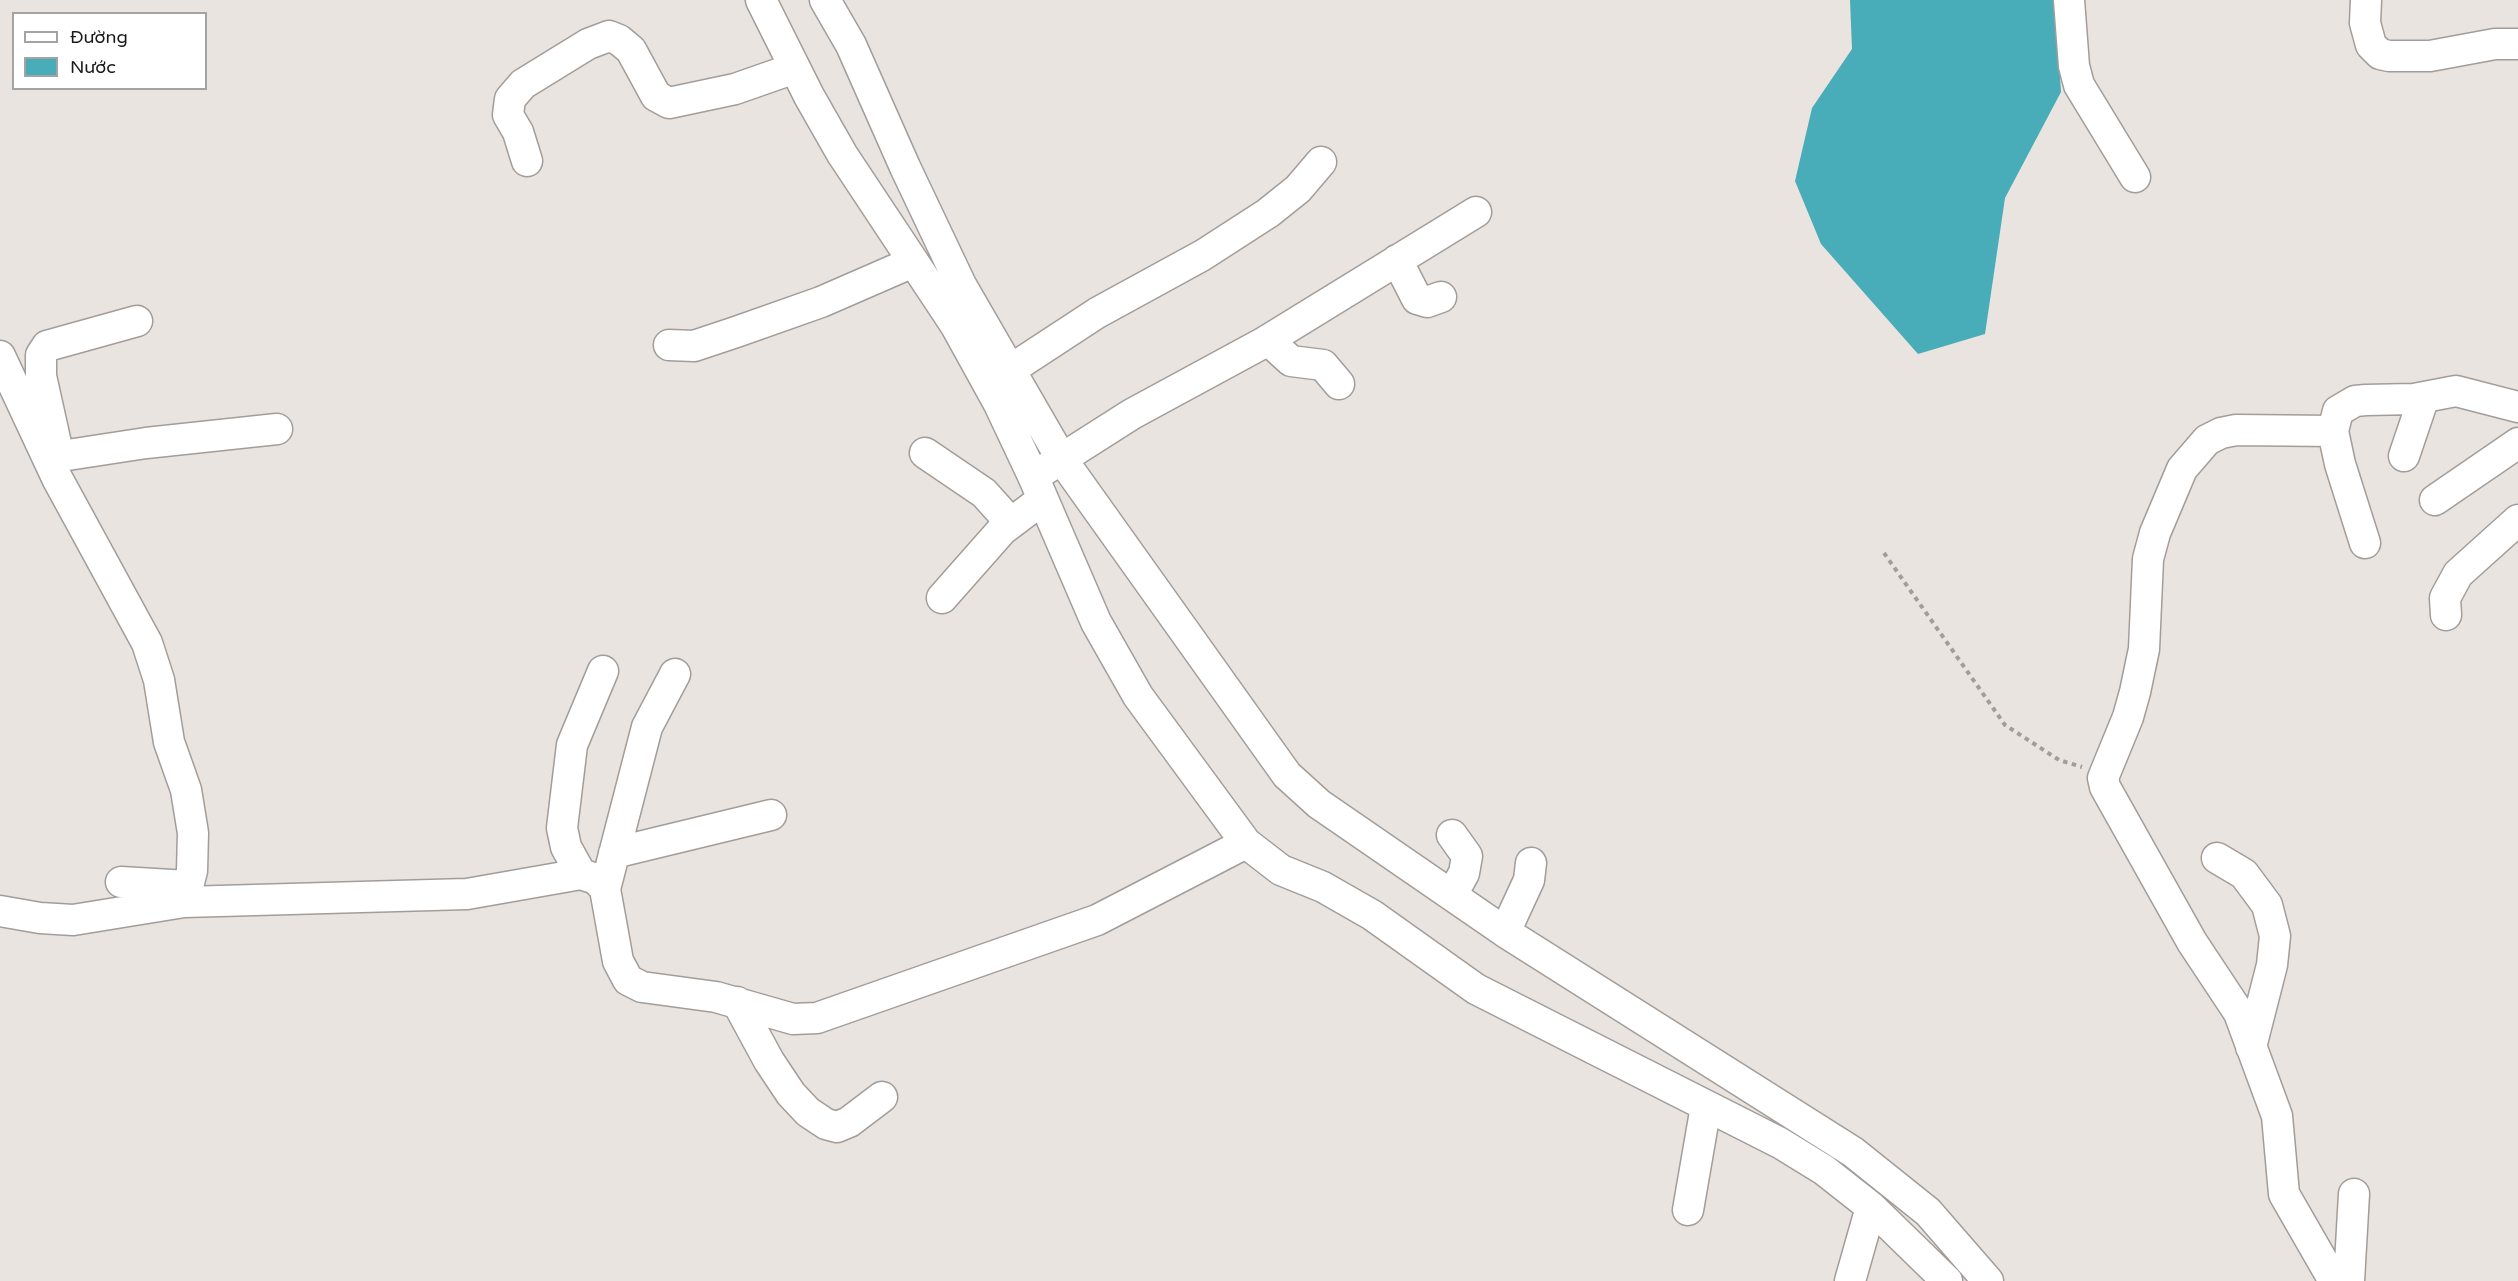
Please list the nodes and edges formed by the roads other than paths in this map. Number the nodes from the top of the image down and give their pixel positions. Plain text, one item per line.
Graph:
1 (761, 0) edge
2 (825, 0) edge
3 (2069, 0) edge
4 (2366, 0) edge
5 (2518, 44) edge
6 (795, 68) junction
7 (527, 161) dead end
8 (1321, 162) dead end
9 (2135, 177) dead end
10 (1476, 212) dead end
11 (1397, 260) junction
12 (913, 262) junction
13 (1441, 297) dead end
14 (137, 321) dead end
15 (1269, 340) junction
16 (669, 345) dead end
17 (0, 356) edge
18 (1010, 370) junction
19 (1339, 384) dead end
20 (2424, 397) junction
21 (2518, 406) edge
22 (277, 429) dead end
23 (2333, 431) junction
24 (2518, 443) edge
25 (925, 453) dead end
26 (2404, 456) dead end
27 (53, 457) junction
28 (1047, 473) junction
29 (2435, 500) dead end
30 (2518, 520) edge
31 (1011, 523) junction
32 (2365, 543) dead end
33 (942, 598) dead end
34 (2446, 615) dead end
35 (603, 670) dead end
36 (675, 674) dead end
37 (771, 815) dead end
38 (1452, 835) dead end
39 (1246, 843) junction
40 (614, 853) junction
41 (2217, 858) dead end
42 (1531, 863) dead end
43 (121, 882) dead end
44 (593, 882) junction
45 (186, 894) junction
46 (1452, 896) junction
47 (0, 910) edge
48 (1505, 932) junction
49 (737, 1002) junction
50 (2251, 1047) junction
51 (882, 1097) dead end
52 (1706, 1106) junction
53 (2354, 1194) dead end
54 (1871, 1207) junction
55 (1688, 1210) dead end
56 (1850, 1281) edge
57 (1947, 1281) edge
58 (1988, 1281) edge
59 (2334, 1281) edge
60 (2349, 1281) edge

1 - 6 street
2 - 18 street
3 - 9 street
4 - 5 street
6 - 7 street
6 - 12 street
8 - 18 street
10 - 11 street
11 - 13 street
11 - 15 street
12 - 16 street
12 - 28 street
14 - 27 street
15 - 19 street
15 - 28 street
17 - 27 street
18 - 28 street
20 - 21 street
20 - 23 street
20 - 26 street
22 - 27 street
23 - 32 street
23 - 50 street
24 - 29 street
25 - 31 street
27 - 45 street
28 - 31 street
28 - 39 street
28 - 46 street
30 - 34 street
31 - 33 street
35 - 44 street
36 - 40 street
37 - 40 street
38 - 46 street
39 - 49 street
39 - 52 street
40 - 44 street
41 - 50 street
42 - 48 street
43 - 45 street
44 - 45 street
44 - 49 street
45 - 47 street
46 - 48 street
48 - 58 street
49 - 51 street
50 - 59 street
52 - 54 street
52 - 55 street
53 - 60 street
54 - 56 street
54 - 57 street

